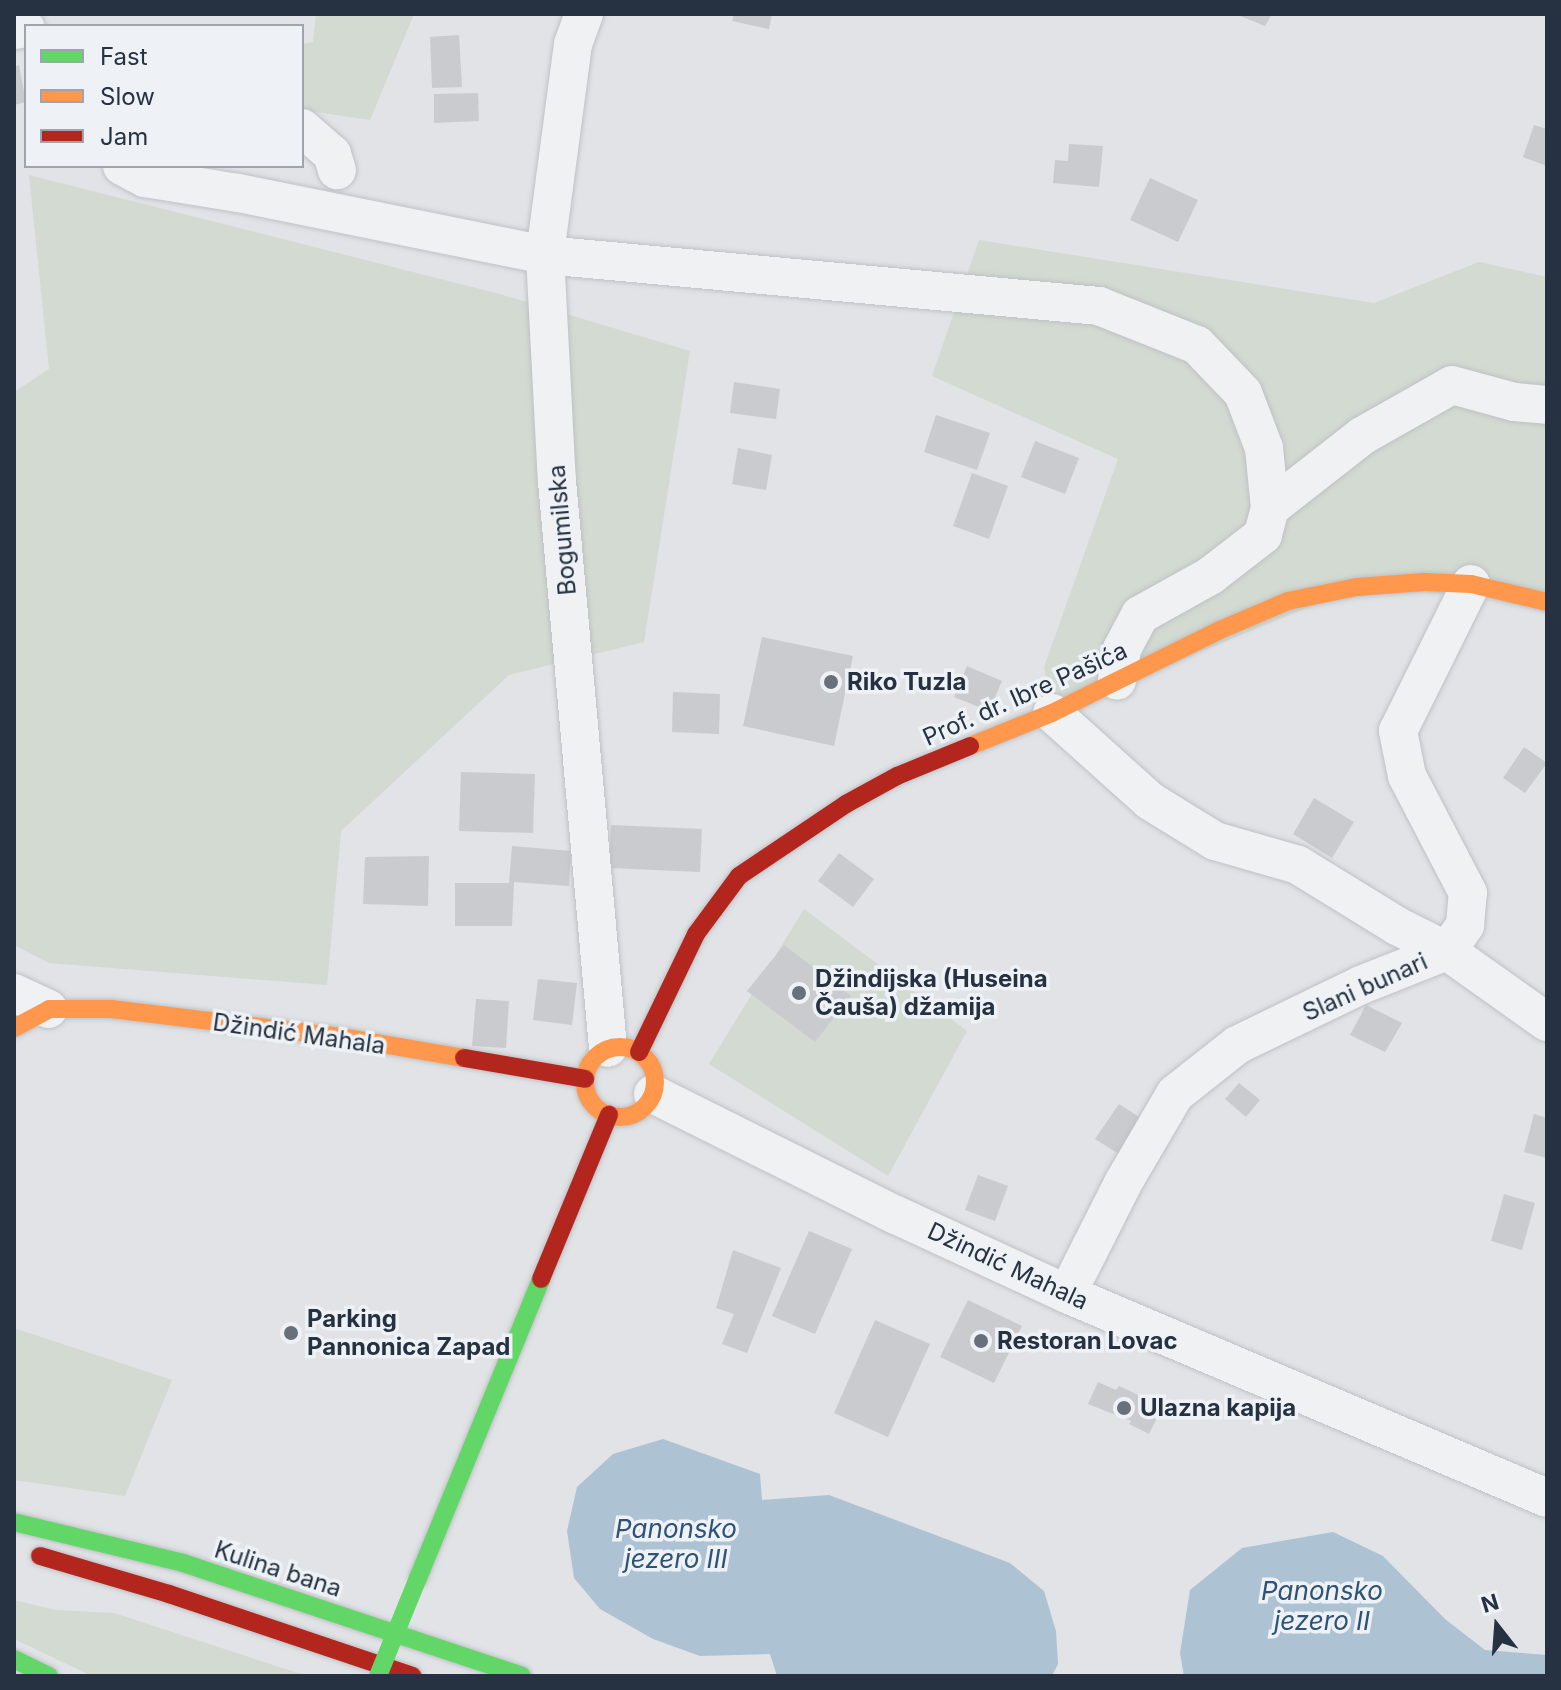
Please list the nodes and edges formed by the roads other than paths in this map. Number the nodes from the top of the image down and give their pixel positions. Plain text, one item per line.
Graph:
1 (584, 14) edge
2 (304, 130) edge
3 (126, 168) edge
4 (337, 170) dead end
5 (545, 255) junction
6 (1547, 405) edge
7 (1270, 508) junction
8 (1471, 584) junction
9 (1547, 602) edge
10 (1117, 681) junction
11 (1052, 713) junction
12 (1447, 951) junction
13 (14, 993) edge
14 (49, 1009) junction
15 (1547, 1022) edge
16 (14, 1028) edge
17 (623, 1050) junction
18 (585, 1079) junction
19 (653, 1094) junction
20 (609, 1115) junction
21 (1067, 1294) junction
22 (1547, 1498) edge
23 (14, 1522) edge
24 (31, 1555) dead end
25 (14, 1659) edge
26 (49, 1676) edge
27 (378, 1676) edge
28 (413, 1676) edge
29 (522, 1676) edge

1 - 5 street, Bogumilska
2 - 4 street
3 - 5 street
5 - 7 street
5 - 17 street, Bogumilska
6 - 7 street
7 - 10 street
8 - 9 street, Prof. dr. Ibre Pašića
8 - 10 street, Prof. dr. Ibre Pašića
8 - 12 street, Slani bunari
10 - 11 street, Prof. dr. Ibre Pašića
11 - 12 street
11 - 17 street, Prof. dr. Ibre Pašića
12 - 15 street
12 - 21 street, Slani bunari
13 - 14 street, Džindić Mahala
14 - 16 street
14 - 18 street, Džindić Mahala
17 - 18 street
17 - 19 street
18 - 20 street
19 - 20 street
19 - 21 street, Džindić Mahala
20 - 27 street, bridge
21 - 22 street, Džindić Mahala
23 - 29 street, Kulina bana
24 - 28 street
25 - 26 street

